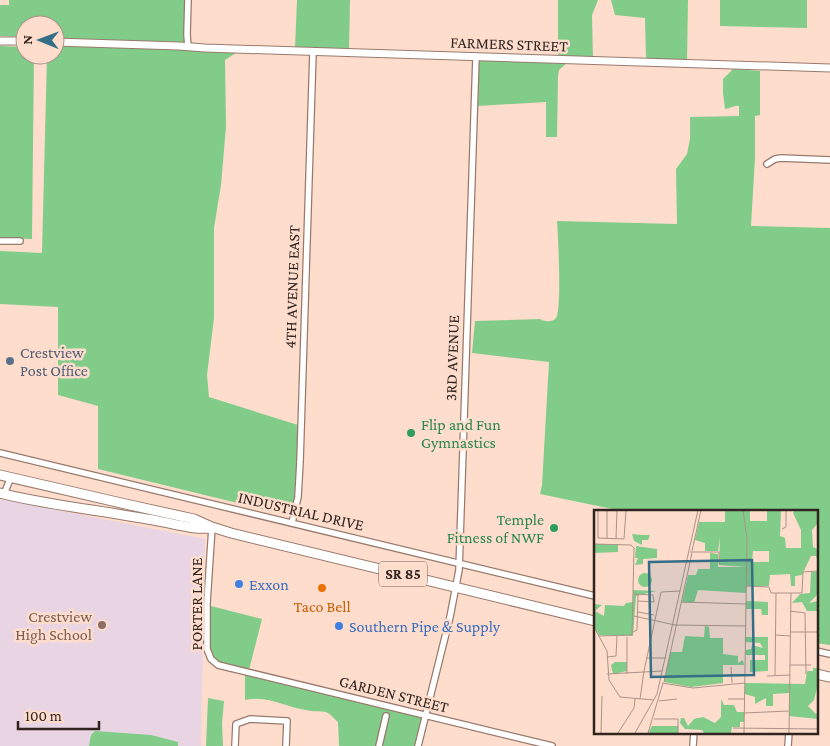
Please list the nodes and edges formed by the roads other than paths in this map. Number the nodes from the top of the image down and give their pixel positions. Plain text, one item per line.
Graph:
1 (188, 0) edge
2 (0, 41) edge
3 (15, 41) edge
4 (65, 42) edge
5 (188, 47) junction
6 (313, 52) junction
7 (476, 57) junction
8 (830, 68) edge
9 (830, 160) edge
10 (767, 164) dead end
11 (0, 241) edge
12 (20, 241) dead end
13 (0, 453) edge
14 (0, 474) edge
15 (11, 477) junction
16 (2, 494) edge
17 (292, 523) junction
18 (212, 528) junction
19 (459, 564) junction
20 (456, 587) junction
21 (594, 596) edge
22 (594, 621) edge
23 (230, 668) joint
24 (386, 716) dead end
25 (426, 716) junction
26 (235, 746) edge
27 (286, 746) edge
28 (379, 746) edge
29 (418, 746) edge
30 (552, 746) edge

1 - 5 street
2 - 3 street
4 - 5 street, FARMERS STREET
5 - 6 street, FARMERS STREET
6 - 7 street, FARMERS STREET
6 - 17 street, 4TH AVENUE EAST
7 - 8 street, FARMERS STREET
7 - 19 street, 3RD AVENUE
9 - 10 street
11 - 12 street
13 - 17 street, INDUSTRIAL DRIVE
14 - 15 main road, SR 85
15 - 16 street
15 - 18 main road, SR 85
16 - 18 main road, SR 85
17 - 19 street, INDUSTRIAL DRIVE
18 - 20 main road, SR 85
18 - 23 street, PORTER LANE
19 - 20 street, 3RD AVENUE
19 - 21 street, INDUSTRIAL DRIVE
20 - 22 main road, SR 85
20 - 25 street, 3RD AVENUE
23 - 25 street, GARDEN STREET
24 - 28 street
25 - 29 street, 3RD AVENUE
25 - 30 street, GARDEN STREET
26 - 27 street

